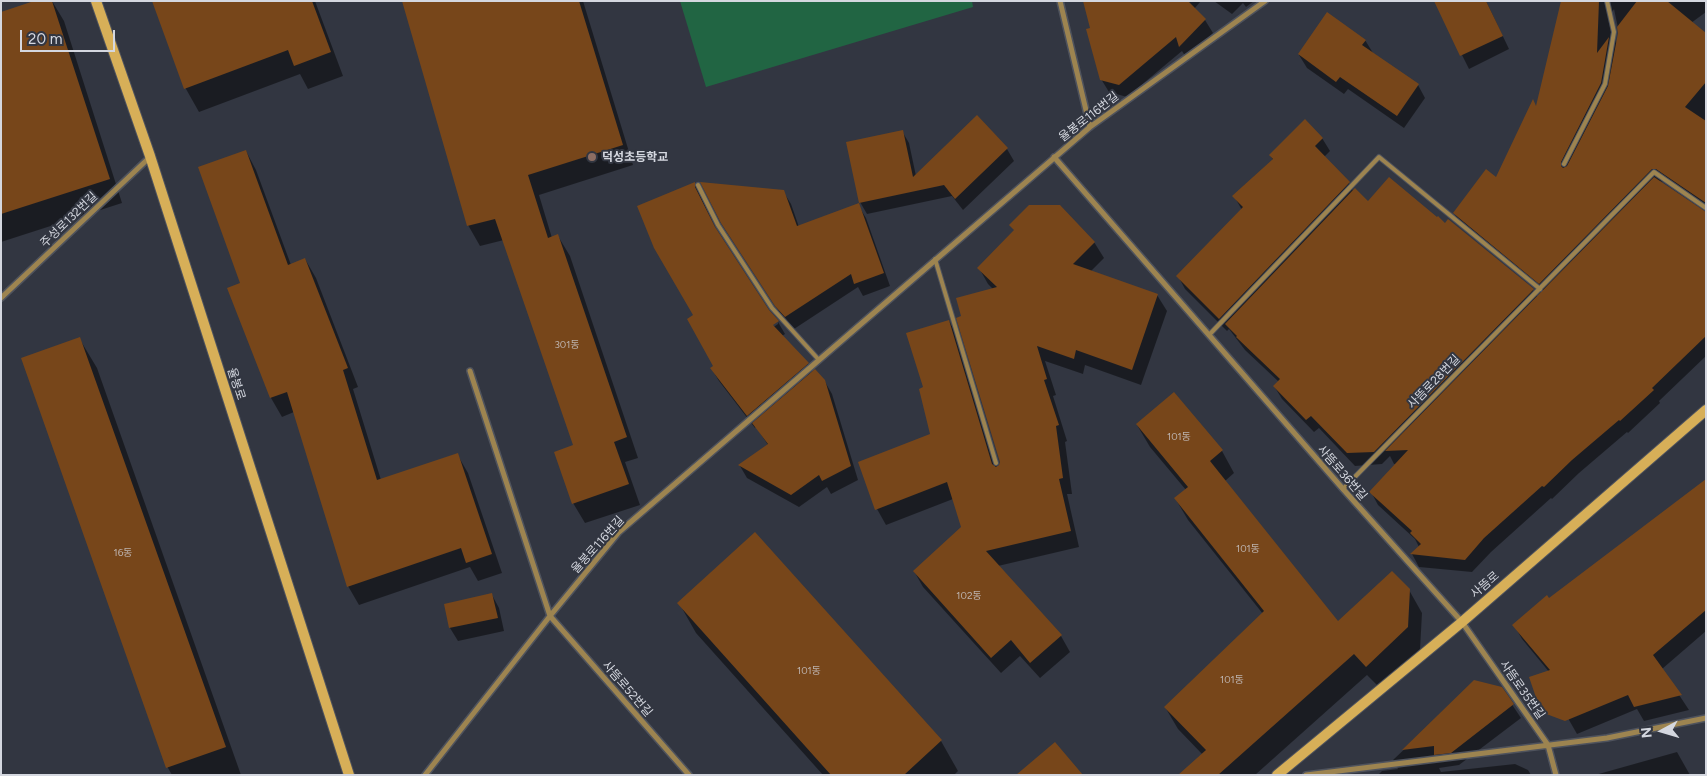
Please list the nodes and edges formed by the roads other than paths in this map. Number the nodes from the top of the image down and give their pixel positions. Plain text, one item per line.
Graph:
1 (96, 1) edge
2 (1060, 1) edge
3 (1265, 1) edge
4 (1607, 1) edge
5 (1090, 127) junction
6 (150, 156) junction
7 (1054, 157) junction
8 (1564, 164) dead end
9 (698, 185) dead end
10 (1706, 208) edge
11 (935, 260) junction
12 (1540, 289) junction
13 (1, 298) edge
14 (1209, 335) junction
15 (819, 360) junction
16 (470, 370) dead end
17 (1706, 410) edge
18 (996, 463) dead end
19 (1343, 489) junction
20 (550, 616) junction
21 (1462, 622) junction
22 (1706, 718) edge
23 (1548, 745) junction
24 (348, 775) edge
25 (426, 775) edge
26 (689, 775) edge
27 (1277, 775) edge
28 (1306, 775) edge
29 (1556, 775) edge

1 - 6 street, 율봉로
2 - 5 street
3 - 5 street, 율봉로116번길
4 - 8 lane
5 - 7 street, 율봉로116번길
6 - 13 street, 주성로132번길
6 - 24 street, 율봉로
7 - 11 street, 율봉로116번길
7 - 14 street, 사뜸로36번길
9 - 15 lane
10 - 12 lane, 사뜸로28번길
11 - 15 street, 율봉로116번길
11 - 18 lane
12 - 14 lane
12 - 19 lane, 사뜸로28번길
14 - 19 street, 사뜸로36번길
15 - 20 street, 율봉로116번길
16 - 20 street
17 - 21 street, 사뜸로
19 - 21 street, 사뜸로36번길
20 - 25 street, 율봉로116번길
20 - 26 street, 사뜸로52번길
21 - 23 street, 사뜸로35번길
21 - 27 street, 사뜸로
22 - 23 street
23 - 28 street
23 - 29 street, 사뜸로35번길

